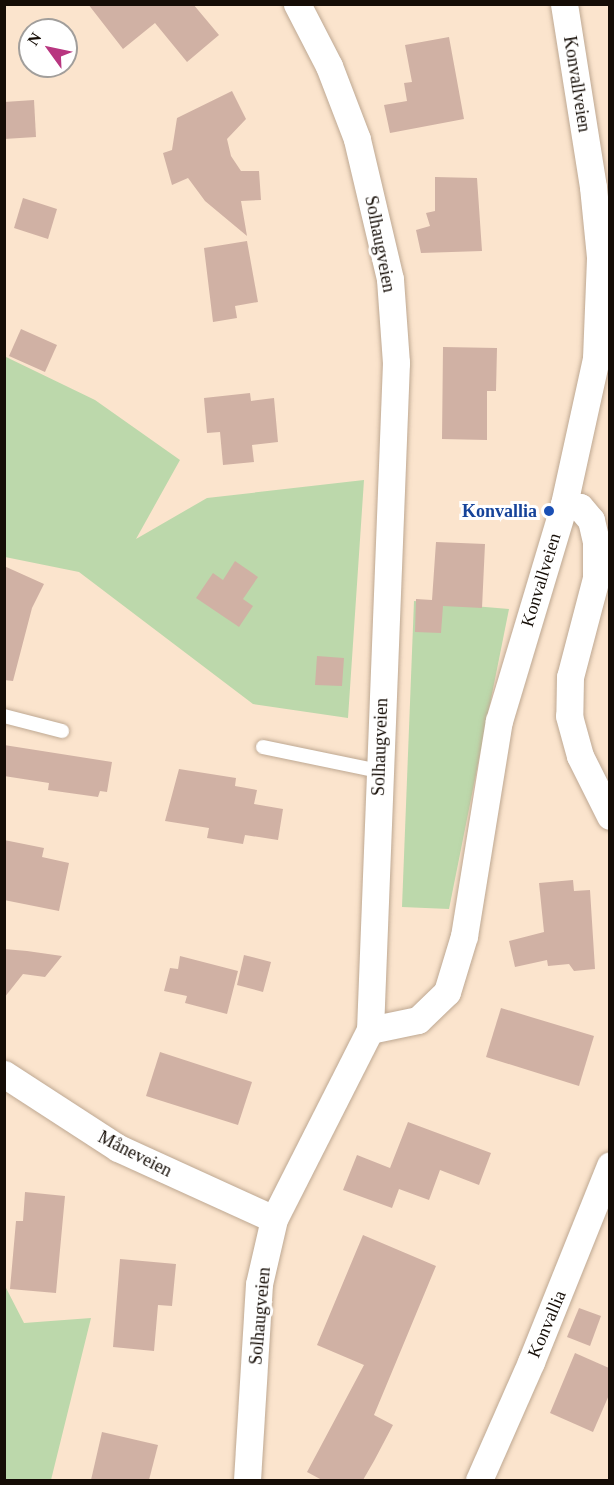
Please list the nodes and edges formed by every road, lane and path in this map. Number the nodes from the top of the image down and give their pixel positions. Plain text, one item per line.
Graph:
1 (297, 4) edge
2 (564, 4) edge
3 (564, 504) junction
4 (4, 716) edge
5 (62, 731) dead end
6 (263, 747) dead end
7 (379, 771) junction
8 (609, 816) edge
9 (370, 1029) junction
10 (4, 1074) edge
11 (609, 1165) edge
12 (274, 1219) junction
13 (247, 1480) edge
14 (478, 1480) edge

1 - 7 street, Solhaugveien
2 - 3 street, Konvallveien
3 - 8 street
3 - 9 street, Konvallveien
4 - 5 lane
6 - 7 lane
7 - 9 street, Solhaugveien
9 - 12 street, Solhaugveien
10 - 12 street, Måneveien
11 - 14 street, Konvallia
12 - 13 street, Solhaugveien

